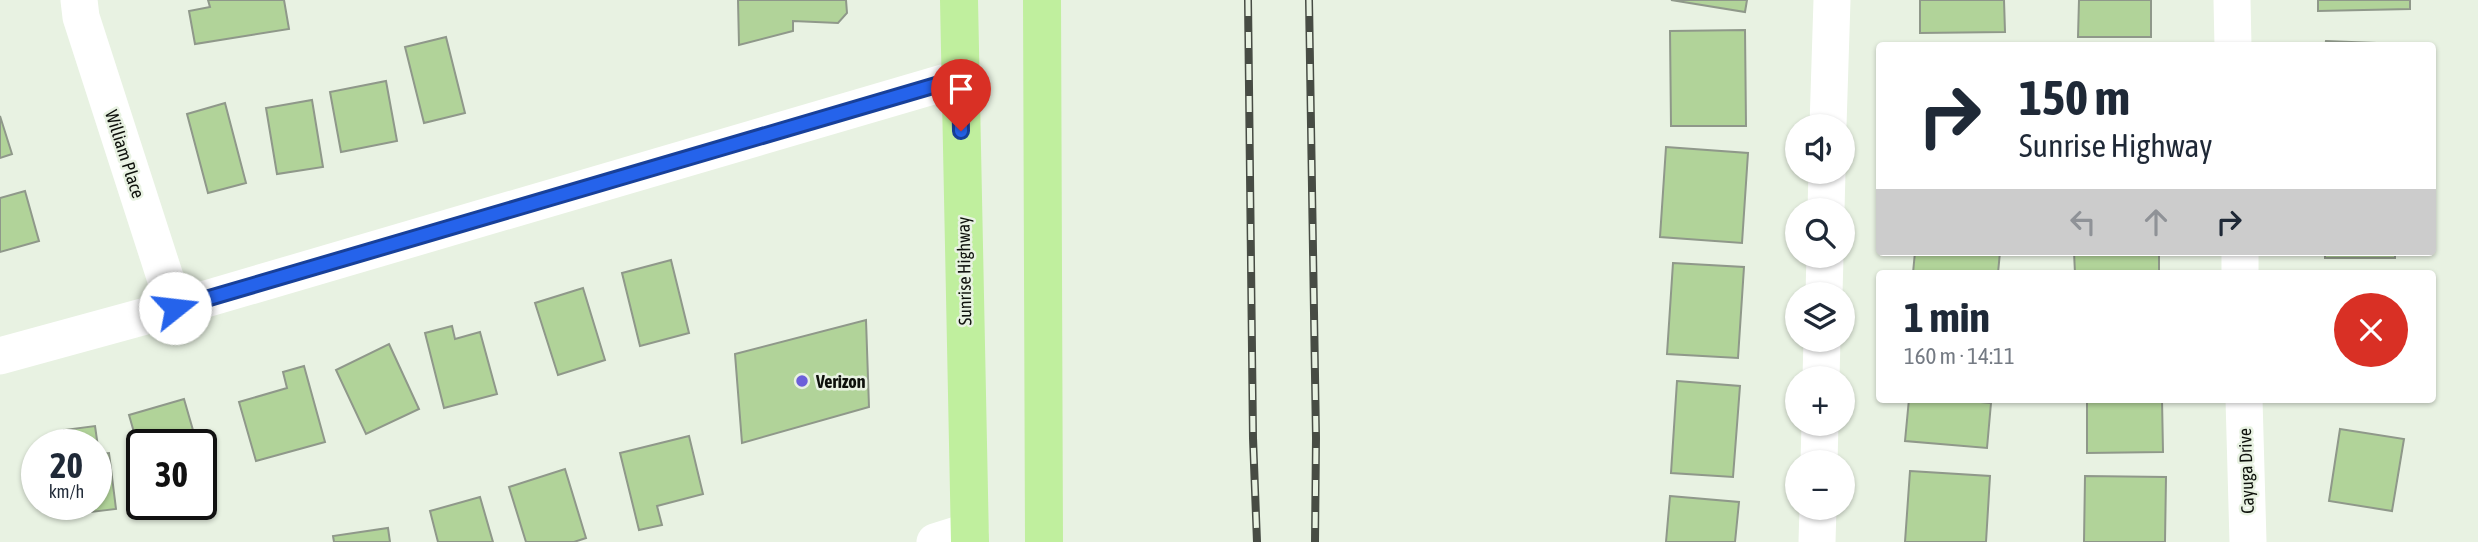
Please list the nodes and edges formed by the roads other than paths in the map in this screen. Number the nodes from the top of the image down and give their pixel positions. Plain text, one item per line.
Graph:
1 (79, 0) edge
2 (959, 0) edge
3 (1042, 0) edge
4 (1832, 0) edge
5 (2232, 0) edge
6 (2234, 42) edge
7 (960, 78) junction
8 (1828, 114) edge
9 (175, 308) junction
10 (0, 356) edge
11 (2244, 403) edge
12 (1818, 520) edge
13 (958, 538) edge
14 (1044, 542) edge
15 (1817, 542) edge
16 (2248, 542) edge

1 - 9 street, William Place
2 - 7 highway, Sunrise Highway
3 - 14 highway
4 - 8 street
5 - 6 street
7 - 9 street
7 - 13 highway, Sunrise Highway
9 - 10 street
11 - 16 street, Cayuga Drive
12 - 15 street

